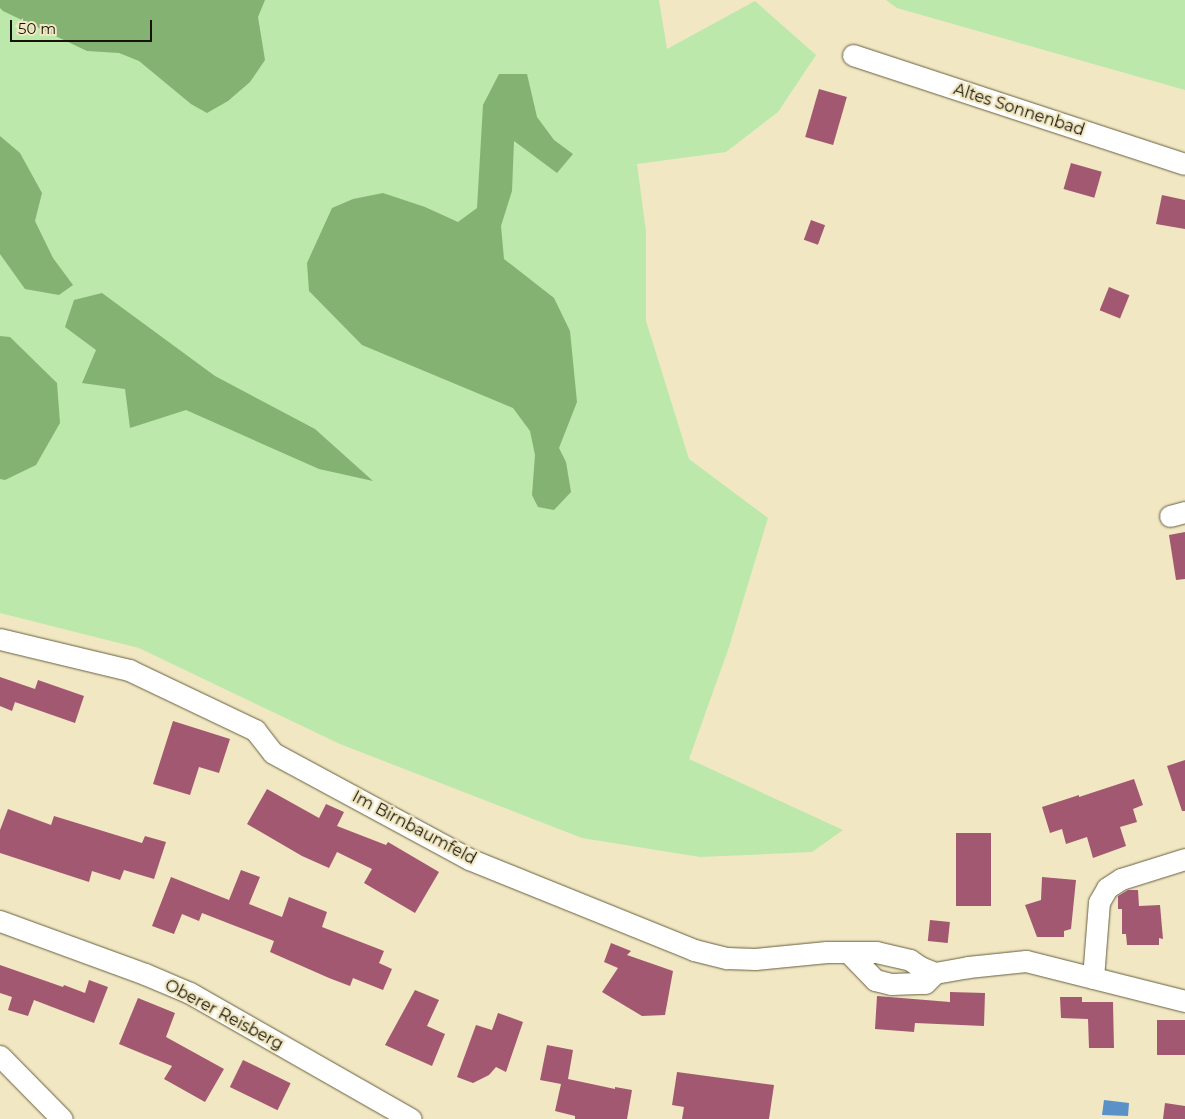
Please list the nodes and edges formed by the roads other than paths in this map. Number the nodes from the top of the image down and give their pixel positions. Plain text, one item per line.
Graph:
1 (853, 55) dead end
2 (1185, 164) edge
3 (0, 639) edge
4 (1185, 859) edge
5 (0, 921) edge
6 (848, 952) junction
7 (935, 973) junction
8 (1093, 978) junction
9 (1185, 1001) edge
10 (0, 1056) edge
11 (62, 1119) edge
12 (411, 1119) edge

1 - 2 street, Altes Sonnenbad
3 - 6 street, Im Birnbaumfeld
4 - 8 street
5 - 12 street, Oberer Reisberg
6 - 7 street, Im Birnbaumfeld
6 - 7 street
7 - 8 street
8 - 9 street
10 - 11 street

